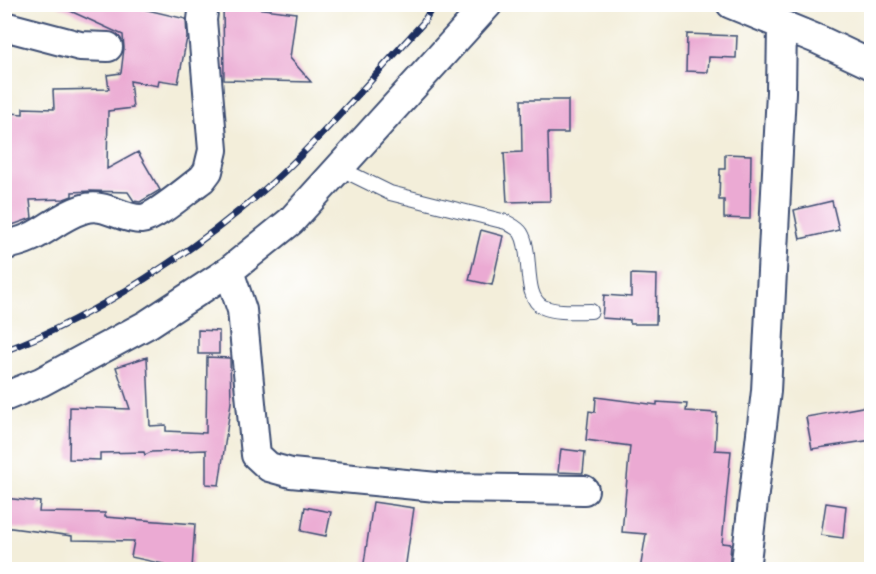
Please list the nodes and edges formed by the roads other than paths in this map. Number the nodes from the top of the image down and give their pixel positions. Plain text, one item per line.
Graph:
1 (204, 4) edge
2 (731, 4) edge
3 (488, 5) edge
4 (782, 25) junction
5 (4, 26) edge
6 (108, 47) dead end
7 (872, 65) edge
8 (341, 169) junction
9 (4, 245) edge
10 (229, 270) junction
11 (591, 311) dead end
12 (4, 397) edge
13 (584, 490) dead end
14 (745, 570) edge

1 - 9 street
2 - 4 street
3 - 8 street
4 - 7 street
4 - 14 street
5 - 6 street
8 - 10 street
8 - 11 lane
10 - 12 street
10 - 13 street

